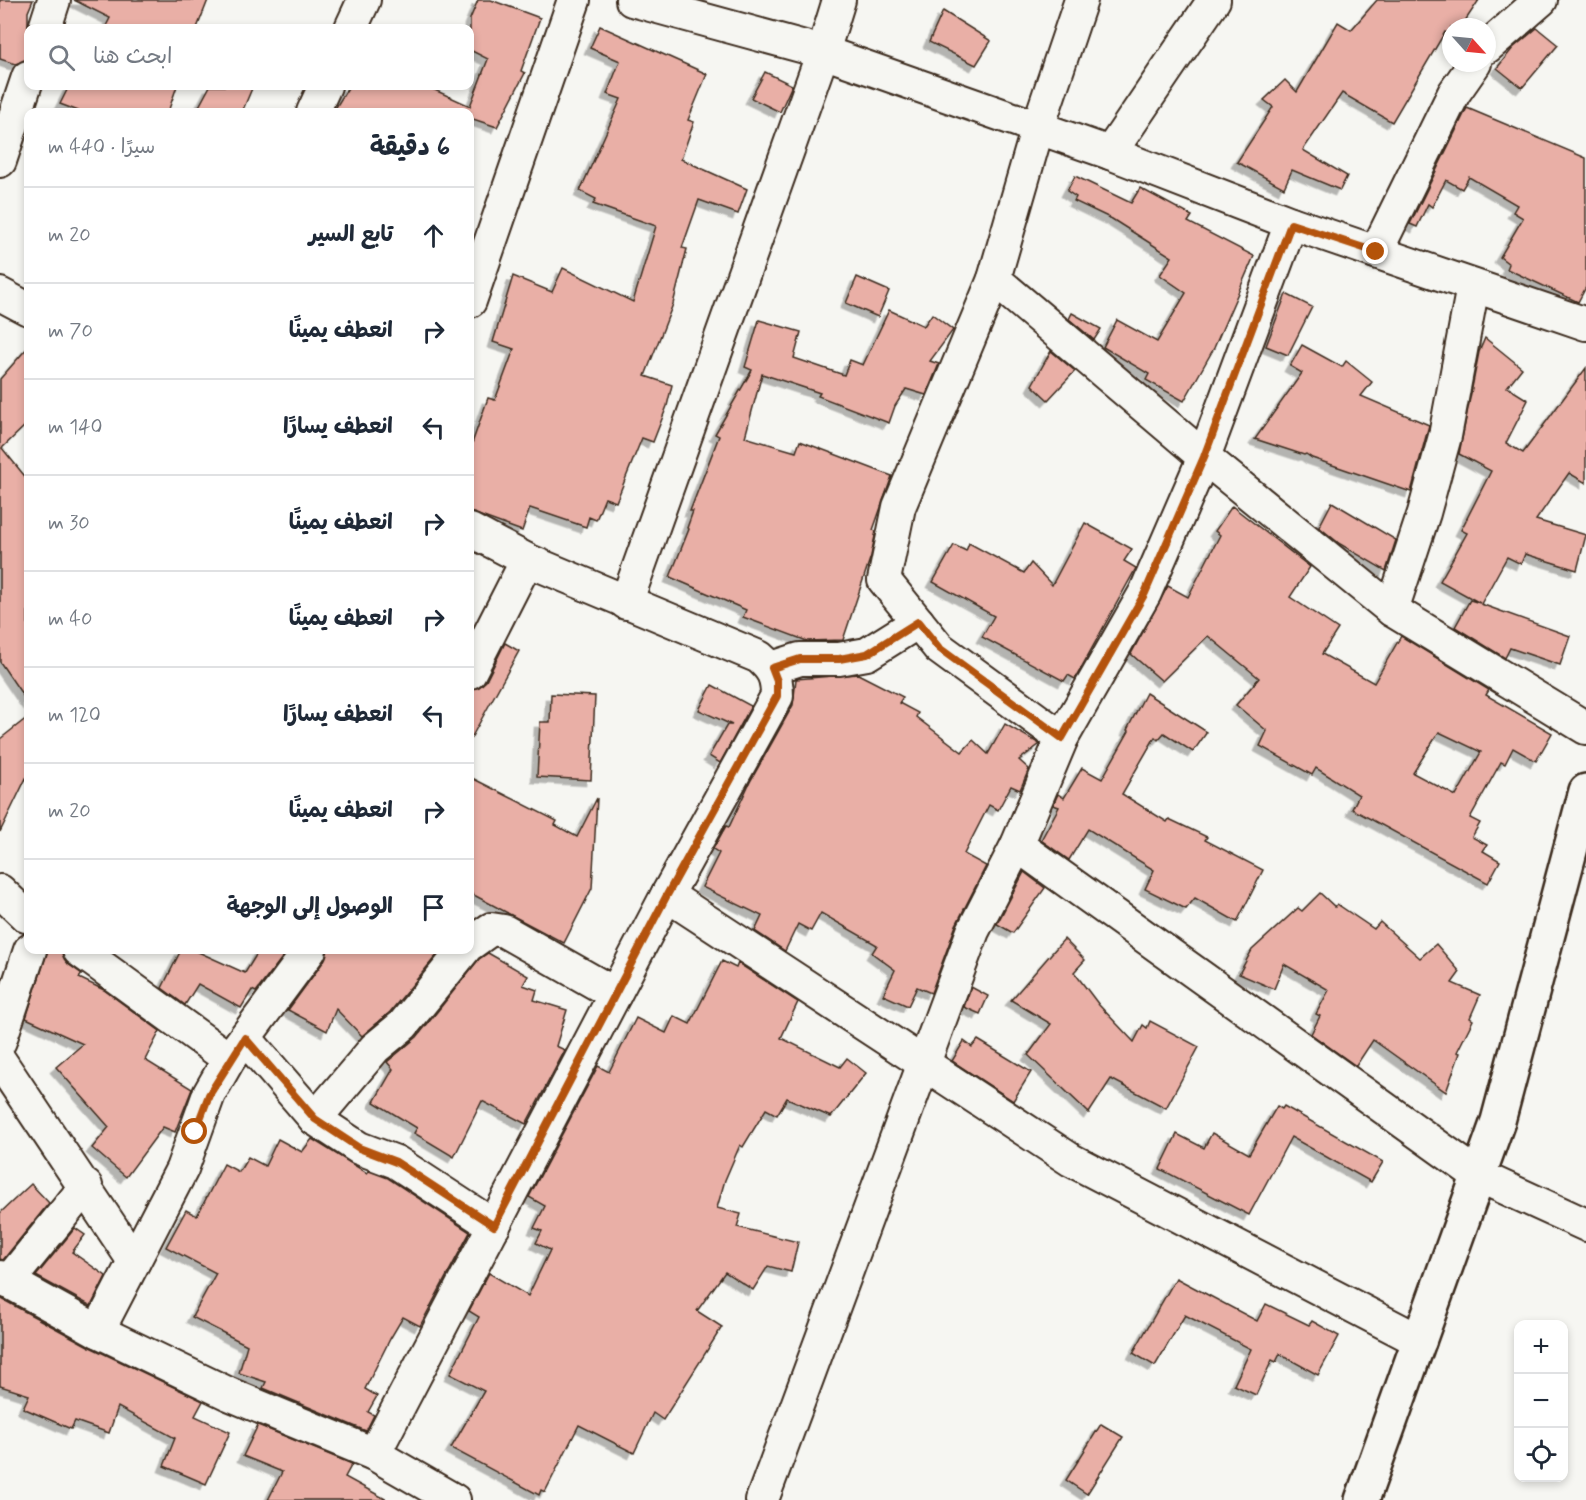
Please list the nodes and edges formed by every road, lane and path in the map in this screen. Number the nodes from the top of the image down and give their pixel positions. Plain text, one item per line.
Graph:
1 (54, 0) edge
2 (364, 0) edge
3 (574, 0) edge
4 (632, 0) edge
5 (839, 0) edge
6 (1081, 0) edge
7 (1214, 0) edge
8 (1540, 0) edge
9 (46, 24) edge
10 (353, 24) edge
11 (1496, 39) edge
12 (823, 52) junction
13 (1469, 72) edge
14 (24, 89) edge
15 (323, 90) edge
16 (315, 108) edge
17 (1038, 127) junction
18 (1110, 153) junction
19 (0, 162) edge
20 (1291, 224) junction
21 (1376, 252) junction
22 (994, 279) junction
23 (1473, 285) junction
24 (474, 289) edge
25 (0, 294) edge
26 (24, 307) edge
27 (1586, 324) edge
28 (1204, 457) junction
29 (474, 532) edge
30 (527, 560) junction
31 (626, 603) junction
32 (1392, 610) junction
33 (918, 622) junction
34 (474, 664) edge
35 (772, 668) junction
36 (1586, 728) edge
37 (1062, 738) junction
38 (1586, 791) edge
39 (1017, 845) junction
40 (0, 891) edge
41 (667, 895) junction
42 (24, 912) edge
43 (474, 941) edge
44 (29, 954) edge
45 (85, 954) edge
46 (307, 954) edge
47 (461, 954) edge
48 (615, 994) junction
49 (0, 1041) edge
50 (237, 1049) junction
51 (0, 1061) edge
52 (923, 1065) junction
53 (315, 1119) junction
54 (1479, 1176) junction
55 (86, 1186) junction
56 (1586, 1225) edge
57 (494, 1226) junction
58 (134, 1261) junction
59 (4, 1279) edge
60 (98, 1330) junction
61 (1420, 1341) junction
62 (374, 1454) junction
63 (454, 1500) edge
64 (762, 1500) edge
65 (1362, 1500) edge

1 - 9 street
2 - 10 street
3 - 24 street
4 - 12 street
5 - 12 street
6 - 17 street
7 - 18 street
8 - 11 street
12 - 17 street
12 - 31 street
13 - 21 street
14 - 19 street
15 - 16 street
17 - 18 street
17 - 22 street
18 - 20 street
20 - 21 street
20 - 28 street
21 - 23 street
22 - 28 street
22 - 33 street
23 - 27 street
23 - 32 street
25 - 26 street
28 - 32 street
28 - 37 street
29 - 30 street
30 - 31 street
30 - 34 street
31 - 35 street
32 - 36 street
33 - 35 street
33 - 37 street
35 - 41 street
37 - 39 street
38 - 54 street
39 - 52 street
39 - 54 street
40 - 42 street
41 - 48 street
41 - 52 street
43 - 48 street
44 - 49 street
45 - 50 street
46 - 50 street
47 - 53 street
48 - 57 street
50 - 53 street
50 - 58 street
51 - 55 street
52 - 61 street
52 - 64 street
53 - 57 street
54 - 56 street
54 - 61 street
55 - 58 street
55 - 59 street
57 - 62 street
58 - 60 street
59 - 60 street
60 - 62 street
61 - 65 street
62 - 63 street

